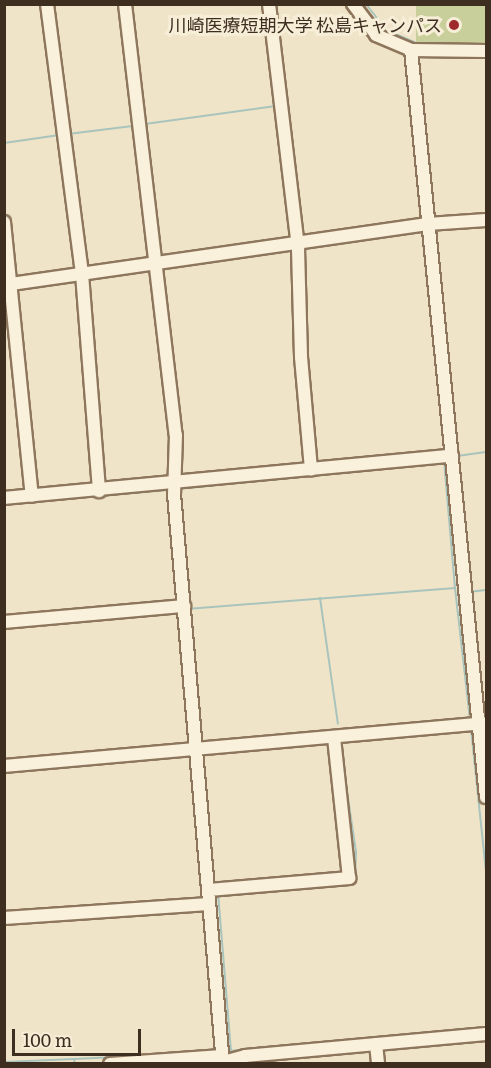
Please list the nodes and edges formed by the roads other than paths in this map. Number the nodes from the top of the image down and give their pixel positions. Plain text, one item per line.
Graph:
1 (47, 4) edge
2 (125, 4) edge
3 (269, 4) edge
4 (353, 4) edge
5 (411, 50) junction
6 (486, 51) edge
7 (486, 220) edge
8 (4, 222) edge
9 (424, 224) junction
10 (294, 244) junction
11 (152, 263) junction
12 (82, 274) junction
13 (8, 285) edge
14 (447, 456) junction
15 (307, 470) junction
16 (174, 488) junction
17 (99, 490) junction
18 (29, 497) junction
19 (4, 498) edge
20 (184, 609) junction
21 (4, 622) edge
22 (476, 723) edge
23 (334, 738) junction
24 (199, 749) junction
25 (4, 766) edge
26 (486, 797) edge
27 (209, 890) junction
28 (209, 904) junction
29 (4, 918) edge
30 (486, 1034) edge
31 (372, 1044) junction
32 (223, 1056) edge
33 (110, 1064) edge
34 (378, 1064) edge

1 - 12 street
2 - 11 street
3 - 10 street
4 - 5 street
5 - 6 street
5 - 9 street
7 - 9 street
8 - 13 street
9 - 10 street
9 - 14 street
10 - 11 street
10 - 15 street
11 - 12 street
11 - 16 street
12 - 13 street
12 - 17 street
13 - 18 street
14 - 15 street
14 - 22 street
15 - 16 street
16 - 17 street
16 - 20 street
17 - 18 street
18 - 19 street
20 - 21 street
20 - 24 street
22 - 23 street
22 - 26 street
23 - 24 street
23 - 27 street
24 - 25 street
24 - 27 street
27 - 28 street
28 - 29 street
28 - 32 street
30 - 31 street
31 - 32 street
31 - 34 street
32 - 33 street

